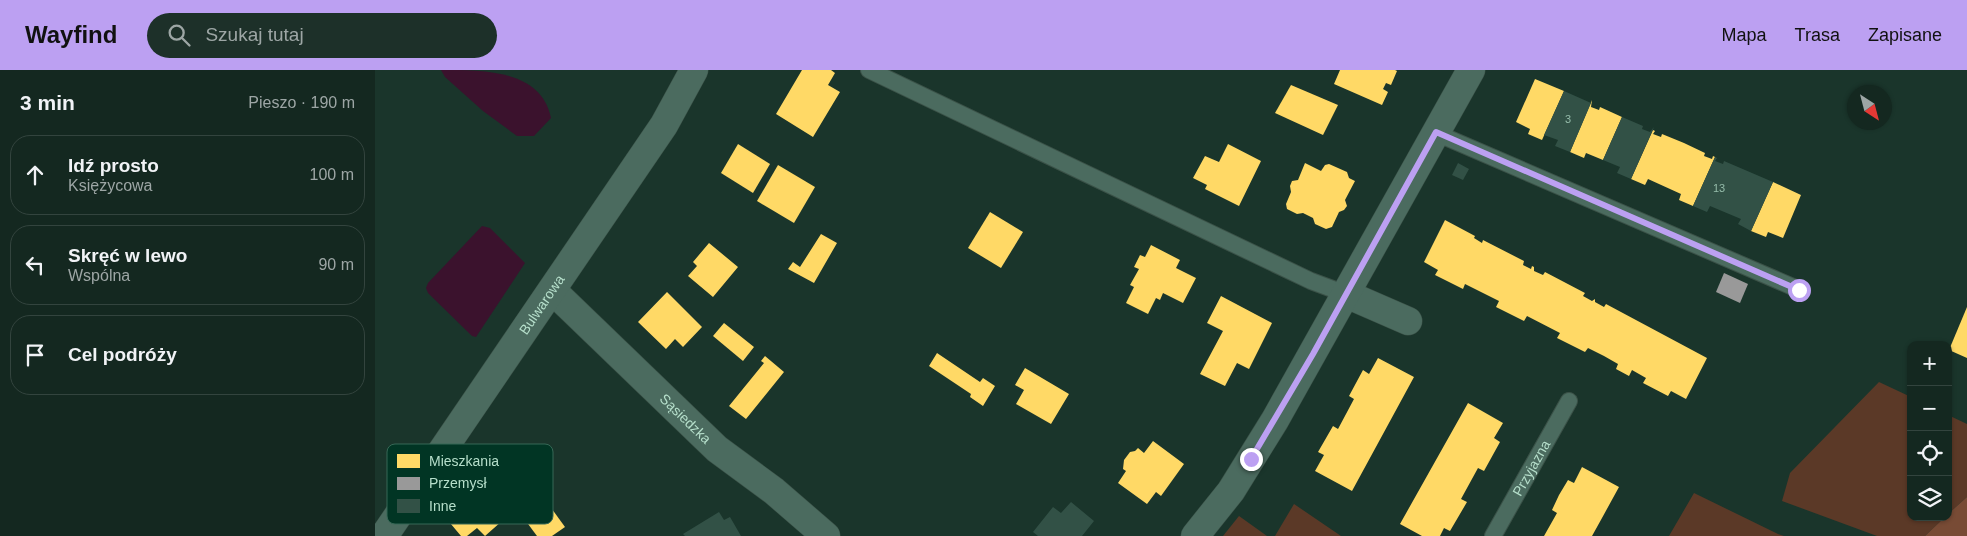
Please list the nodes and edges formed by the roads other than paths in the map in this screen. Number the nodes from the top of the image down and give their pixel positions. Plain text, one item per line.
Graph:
1 (694, 70) edge
2 (869, 70) edge
3 (1471, 70) edge
4 (1436, 132) junction
5 (1799, 290) dead end
6 (553, 291) junction
7 (1346, 294) junction
8 (1408, 321) dead end
9 (1569, 401) dead end
10 (447, 444) edge
11 (392, 524) edge
12 (384, 536) edge
13 (826, 536) edge
14 (1195, 536) edge
15 (1493, 536) edge

1 - 6 street, Bulwarowa
2 - 7 lane
3 - 4 street
4 - 5 lane
4 - 7 street
6 - 10 street, Bulwarowa
6 - 13 street, Sąsiedzka
7 - 8 street
7 - 14 street
9 - 15 lane, Przyjazna
11 - 12 street, Bulwarowa

